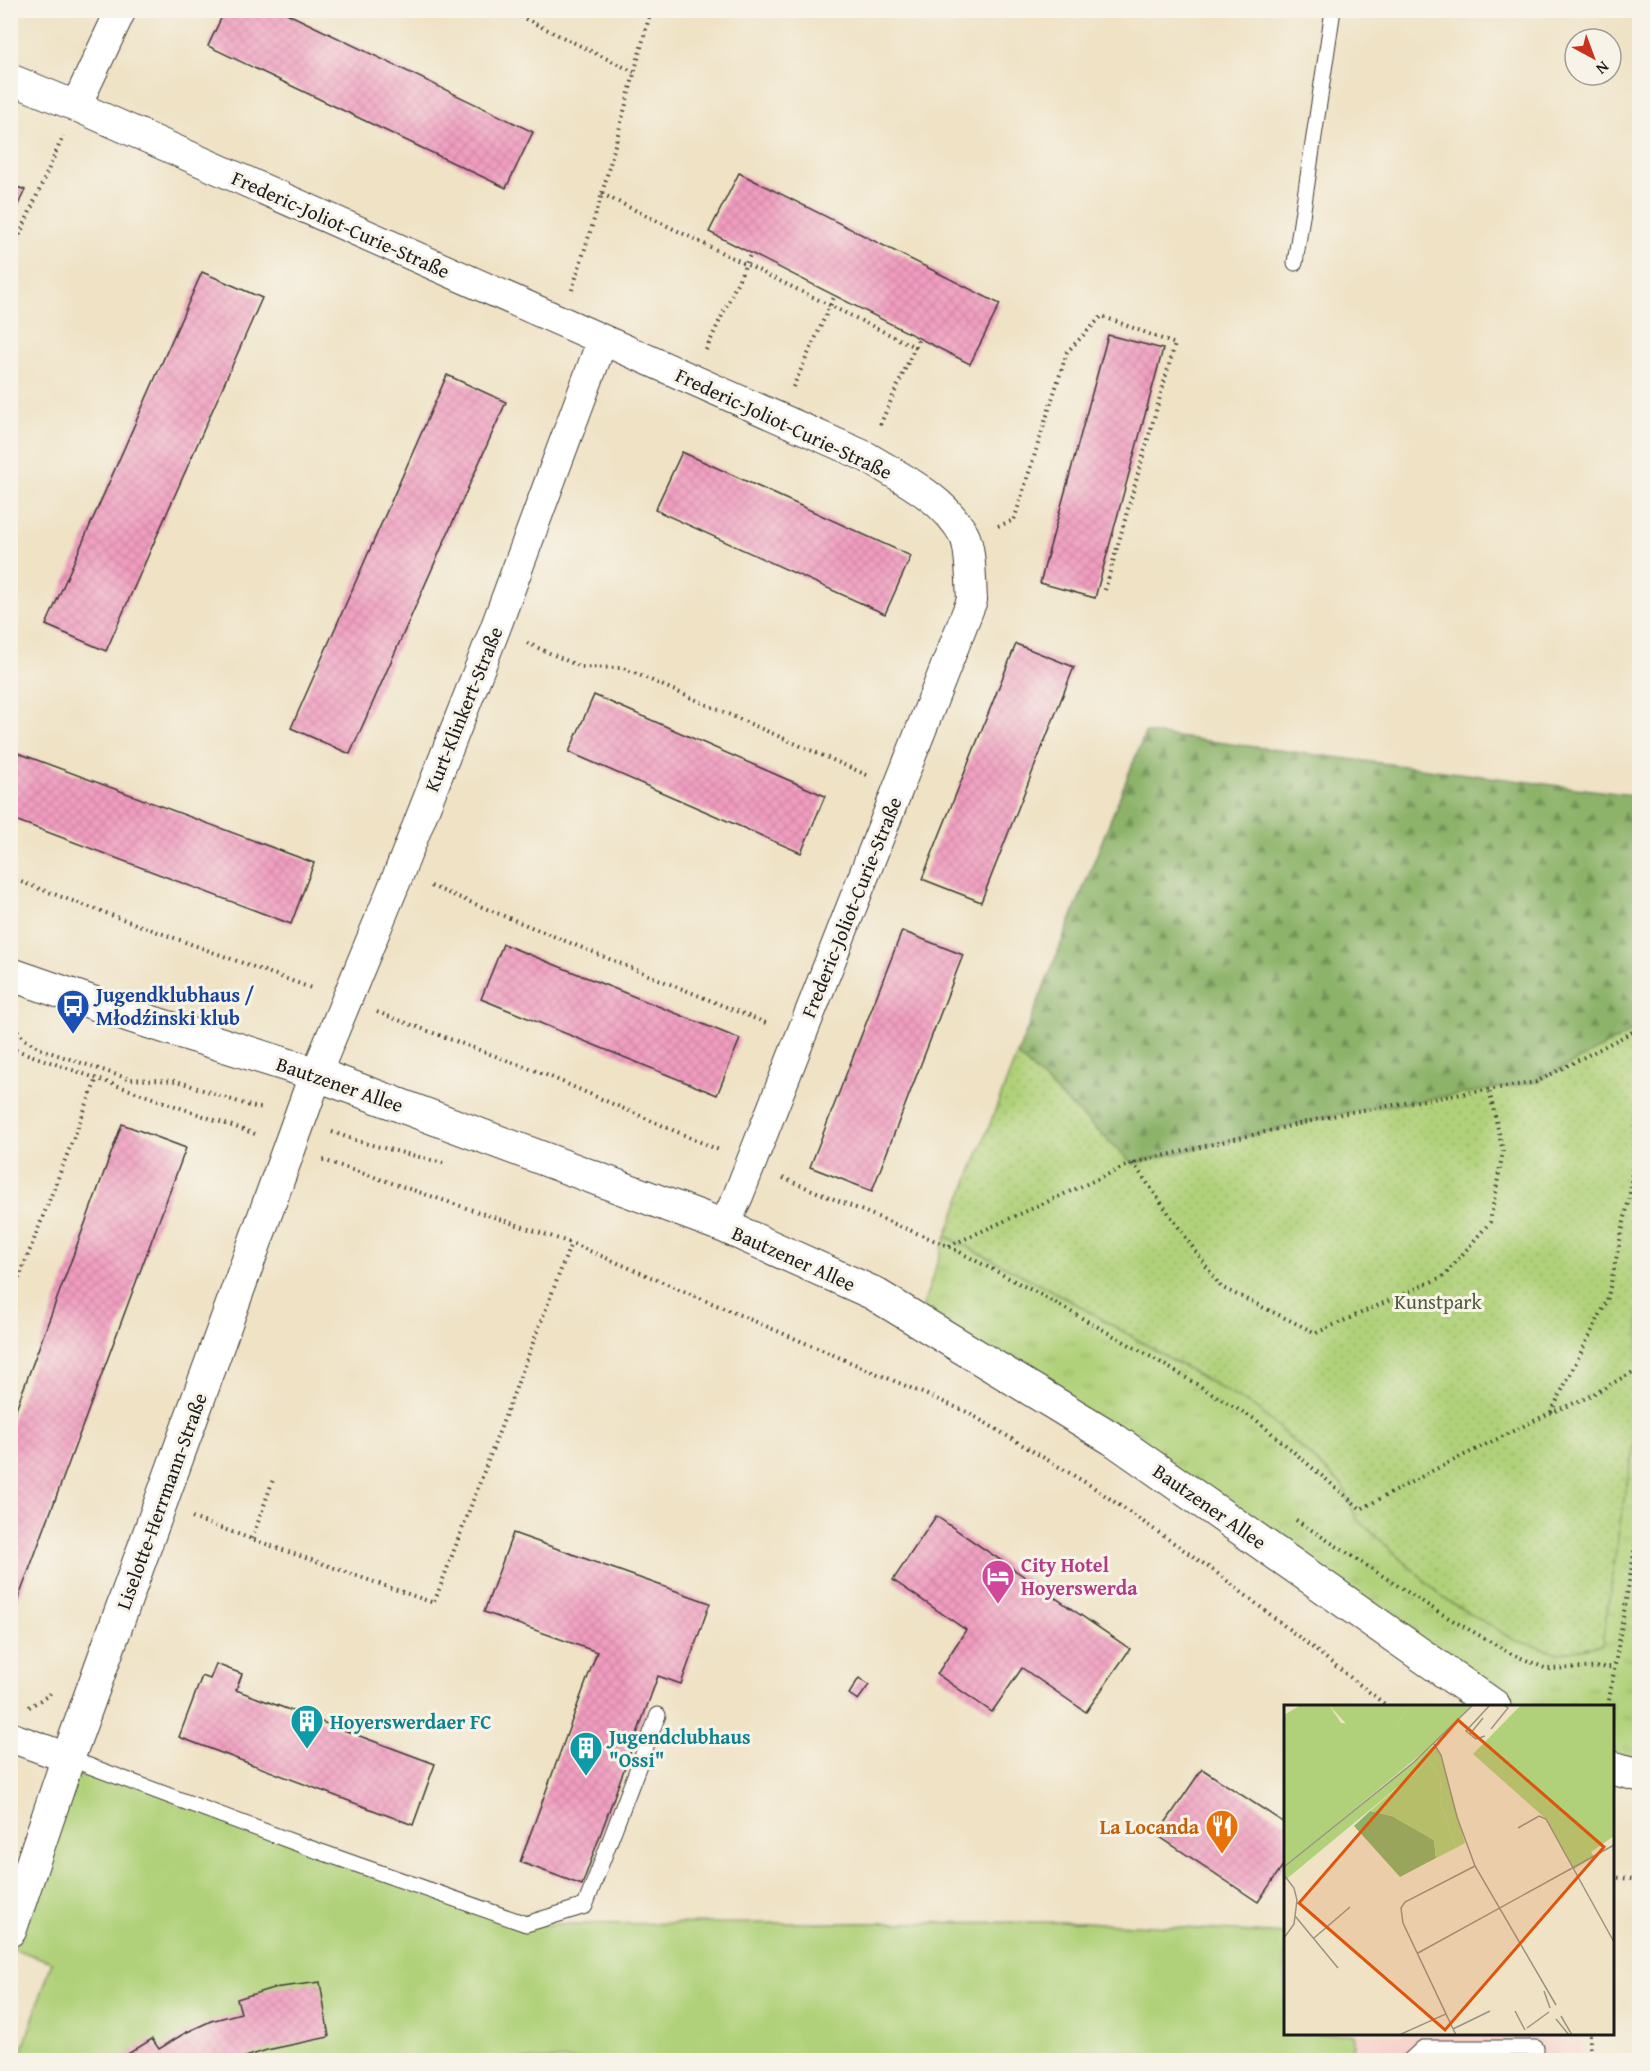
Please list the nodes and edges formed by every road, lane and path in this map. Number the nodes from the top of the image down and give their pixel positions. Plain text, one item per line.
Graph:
1 (122, 10) edge
2 (651, 10) edge
3 (1333, 10) edge
4 (509, 11) edge
5 (634, 72) junction
6 (10, 79) edge
7 (76, 106) junction
8 (602, 194) junction
9 (751, 253) dead end
10 (10, 257) edge
11 (1295, 263) dead end
12 (746, 265) junction
13 (835, 295) dead end
14 (831, 307) junction
15 (561, 322) junction
16 (919, 338) dead end
17 (602, 341) junction
18 (915, 347) junction
19 (692, 380) junction
20 (778, 418) junction
21 (867, 457) junction
22 (966, 537) junction
23 (1105, 590) dead end
24 (495, 629) junction
25 (898, 789) junction
26 (399, 873) junction
27 (10, 878) edge
28 (10, 974) edge
29 (346, 1000) junction
30 (10, 1022) edge
31 (1640, 1028) edge
32 (800, 1037) junction
33 (10, 1048) edge
34 (316, 1074) junction
35 (97, 1078) junction
36 (1640, 1081) edge
37 (1489, 1090) junction
38 (255, 1134) junction
39 (294, 1135) junction
40 (251, 1145) dead end
41 (1132, 1163) junction
42 (750, 1165) junction
43 (454, 1166) dead end
44 (724, 1227) junction
45 (571, 1243) junction
46 (948, 1246) junction
47 (10, 1301) edge
48 (1640, 1368) edge
49 (1551, 1413) junction
50 (274, 1476) dead end
51 (186, 1516) dead end
52 (1640, 1518) edge
53 (252, 1539) junction
54 (54, 1684) dead end
55 (1384, 1705) edge
56 (1491, 1705) edge
57 (1608, 1705) edge
58 (658, 1714) dead end
59 (13, 1738) edge
60 (68, 1758) junction
61 (1614, 1769) edge
62 (1640, 1776) edge
63 (1614, 1878) edge
64 (1640, 1880) edge
65 (10, 1930) edge
66 (1590, 2035) edge
67 (1497, 2054) edge
68 (1410, 2061) edge
69 (1536, 2061) edge
70 (1589, 2061) edge

1 - 7 street
2 - 5 path
3 - 11 lane
4 - 5 path
5 - 8 path
6 - 7 street, Frederic-Joliot-Curie-Straße
7 - 10 path
7 - 15 street, Frederic-Joliot-Curie-Straße
8 - 12 path
8 - 15 path
9 - 12 path
12 - 14 path
12 - 19 path
13 - 14 path
14 - 18 path
14 - 20 path
15 - 17 street, Frederic-Joliot-Curie-Straße
16 - 18 path
17 - 19 street, Frederic-Joliot-Curie-Straße
17 - 24 street, Kurt-Klinkert-Straße
18 - 21 path
19 - 20 street, Frederic-Joliot-Curie-Straße
20 - 21 street, Frederic-Joliot-Curie-Straße
21 - 22 street, Frederic-Joliot-Curie-Straße
22 - 23 path
22 - 25 street, Frederic-Joliot-Curie-Straße
24 - 25 path
24 - 26 street, Kurt-Klinkert-Straße
25 - 32 street, Frederic-Joliot-Curie-Straße
26 - 29 street, Kurt-Klinkert-Straße
26 - 32 path
27 - 29 path
28 - 34 street, Bautzener Allee
29 - 34 street, Kurt-Klinkert-Straße
29 - 42 path
30 - 39 path
31 - 37 path
32 - 42 street, Frederic-Joliot-Curie-Straße
33 - 35 path
34 - 39 street, Liselotte-Herrmann-Straße
34 - 44 street, Bautzener Allee
35 - 38 path
35 - 47 path
36 - 49 path
37 - 41 path
37 - 41 path
38 - 39 path
38 - 40 path
39 - 43 path
39 - 45 path
39 - 60 street, Liselotte-Herrmann-Straße
41 - 46 path
42 - 44 street, Frederic-Joliot-Curie-Straße
42 - 46 path
44 - 56 street, Bautzener Allee
45 - 53 path
45 - 55 path
46 - 49 path
48 - 49 path
50 - 53 path
51 - 53 path
52 - 57 path
54 - 59 path
58 - 60 lane
59 - 60 street
60 - 65 street, Liselotte-Herrmann-Straße
61 - 62 street
63 - 64 path
66 - 70 path
67 - 68 lane
67 - 69 lane

